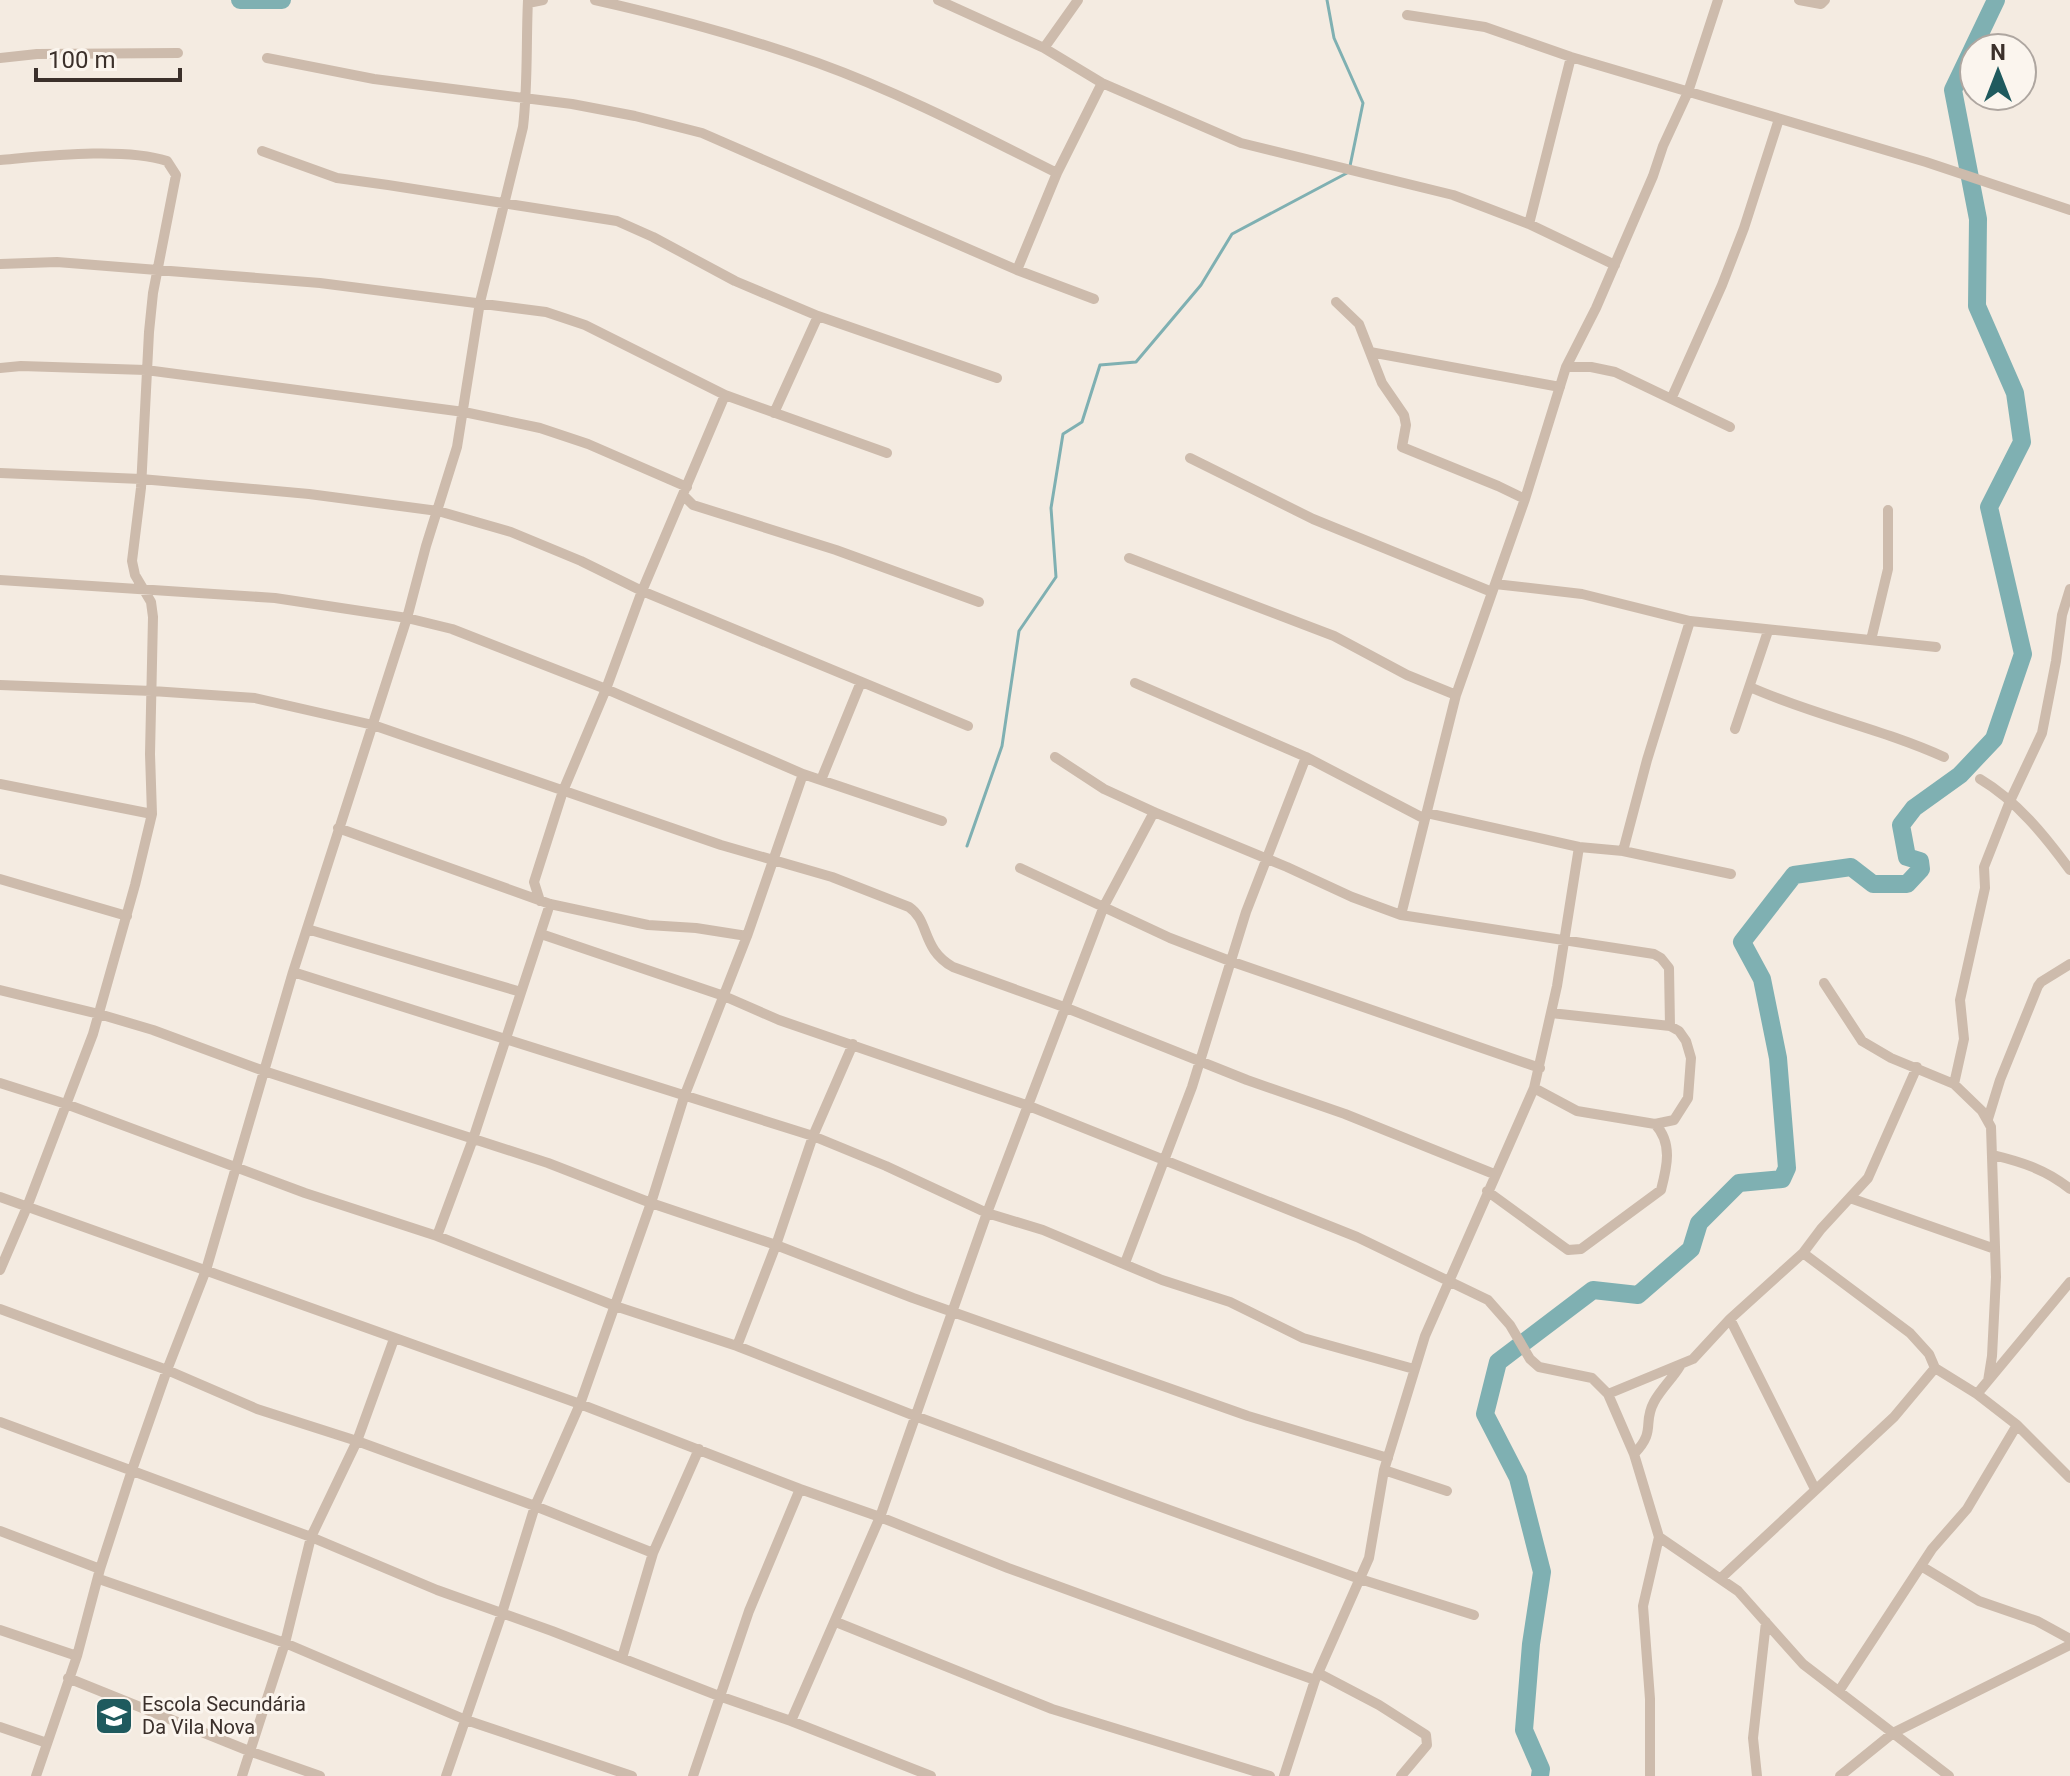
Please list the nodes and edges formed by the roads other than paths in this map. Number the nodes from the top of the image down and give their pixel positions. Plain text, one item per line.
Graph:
1 (543, 0) edge
2 (595, 0) edge
3 (938, 0) edge
4 (1078, 0) edge
5 (1718, 0) edge
6 (1799, 0) edge
7 (1825, 0) edge
8 (528, 1) edge
9 (1407, 15) dead end
10 (1044, 48) junction
11 (178, 53) dead end
12 (1571, 57) junction
13 (0, 58) edge
14 (267, 58) dead end
15 (1102, 83) junction
16 (1688, 92) junction
17 (526, 99) junction
18 (1779, 119) junction
19 (262, 151) dead end
20 (0, 160) edge
21 (1057, 173) junction
22 (504, 205) junction
23 (2070, 210) edge
24 (1529, 224) junction
25 (0, 264) edge
26 (1615, 265) junction
27 (1017, 270) junction
28 (159, 272) junction
29 (1094, 299) dead end
30 (480, 302) junction
31 (1336, 302) dead end
32 (818, 316) junction
33 (1370, 352) junction
34 (1566, 367) junction
35 (0, 368) edge
36 (146, 370) junction
37 (997, 378) dead end
38 (1560, 387) junction
39 (725, 395) junction
40 (1672, 397) junction
41 (464, 412) junction
42 (774, 413) junction
43 (1730, 427) dead end
44 (887, 453) dead end
45 (1190, 458) dead end
46 (0, 473) edge
47 (141, 479) junction
48 (685, 491) junction
49 (1525, 499) junction
50 (693, 505) junction
51 (677, 509) junction
52 (1888, 510) dead end
53 (438, 511) junction
54 (1129, 558) dead end
55 (0, 580) edge
56 (144, 588) junction
57 (1493, 588) junction
58 (2070, 589) edge
59 (642, 591) junction
60 (979, 602) dead end
61 (407, 618) junction
62 (1690, 621) junction
63 (1768, 631) junction
64 (1871, 640) junction
65 (1936, 647) dead end
66 (2056, 661) junction
67 (2070, 662) edge
68 (861, 682) junction
69 (1135, 683) dead end
70 (0, 685) edge
71 (1750, 687) junction
72 (606, 689) junction
73 (152, 691) junction
74 (1456, 695) junction
75 (373, 725) junction
76 (968, 726) dead end
77 (1735, 729) dead end
78 (1055, 757) dead end
79 (1306, 757) junction
80 (1944, 757) dead end
81 (803, 774) junction
82 (1980, 779) dead end
83 (821, 780) junction
84 (0, 784) edge
85 (563, 791) junction
86 (2010, 801) junction
87 (1154, 812) junction
88 (152, 814) junction
89 (1426, 816) junction
90 (942, 821) dead end
91 (338, 828) junction
92 (1579, 847) junction
93 (1623, 851) junction
94 (1265, 859) junction
95 (774, 860) junction
96 (1020, 868) dead end
97 (2070, 870) edge
98 (1731, 874) dead end
99 (0, 879) edge
100 (534, 882) junction
101 (515, 892) junction
102 (545, 902) junction
103 (1104, 906) junction
104 (1401, 915) junction
105 (127, 916) junction
106 (307, 929) junction
107 (541, 934) junction
108 (747, 936) junction
109 (1563, 941) junction
110 (1230, 961) junction
111 (2070, 964) edge
112 (293, 972) junction
113 (1824, 983) dead end
114 (0, 990) edge
115 (521, 992) junction
116 (724, 996) junction
117 (1064, 1007) junction
118 (1551, 1013) junction
119 (99, 1014) junction
120 (1670, 1026) junction
121 (507, 1039) junction
122 (853, 1044) junction
123 (1200, 1062) junction
124 (1917, 1067) junction
125 (1540, 1068) junction
126 (264, 1071) junction
127 (0, 1083) edge
128 (1954, 1084) junction
129 (1534, 1088) junction
130 (684, 1097) junction
131 (66, 1104) junction
132 (1029, 1106) junction
133 (1988, 1119) junction
134 (1655, 1124) junction
135 (813, 1136) junction
136 (473, 1139) junction
137 (1993, 1155) junction
138 (1164, 1161) junction
139 (236, 1168) junction
140 (1494, 1174) junction
141 (2070, 1189) edge
142 (1487, 1191) junction
143 (0, 1197) edge
144 (1850, 1198) junction
145 (651, 1203) junction
146 (27, 1207) junction
147 (987, 1213) junction
148 (437, 1236) junction
149 (776, 1245) junction
150 (1995, 1249) junction
151 (1803, 1253) junction
152 (1125, 1263) junction
153 (0, 1270) edge
154 (206, 1270) junction
155 (1448, 1281) junction
156 (2070, 1282) edge
157 (615, 1306) junction
158 (0, 1309) edge
159 (953, 1312) junction
160 (1730, 1319) junction
161 (394, 1339) junction
162 (737, 1346) junction
163 (1680, 1366) junction
164 (1935, 1368) junction
165 (1414, 1369) junction
166 (167, 1370) junction
167 (1988, 1381) junction
168 (1608, 1394) junction
169 (1977, 1394) junction
170 (580, 1404) junction
171 (915, 1416) junction
172 (0, 1422) edge
173 (2017, 1425) junction
174 (357, 1441) junction
175 (699, 1449) junction
176 (1634, 1454) junction
177 (1388, 1458) junction
178 (132, 1470) junction
179 (1384, 1470) junction
180 (2070, 1478) edge
181 (800, 1489) junction
182 (1815, 1489) junction
183 (1447, 1491) dead end
184 (535, 1506) junction
185 (880, 1517) junction
186 (0, 1531) edge
187 (311, 1537) junction
188 (1659, 1537) junction
189 (653, 1553) junction
190 (1921, 1566) junction
191 (99, 1574) junction
192 (1721, 1578) junction
193 (1360, 1579) junction
194 (502, 1613) junction
195 (1474, 1615) dead end
196 (836, 1622) junction
197 (1766, 1622) junction
198 (0, 1630) edge
199 (2070, 1642) edge
200 (285, 1643) junction
201 (77, 1656) junction
202 (622, 1658) junction
203 (1316, 1676) junction
204 (68, 1678) junction
205 (1839, 1691) junction
206 (719, 1696) junction
207 (466, 1720) junction
208 (791, 1721) junction
209 (0, 1727) edge
210 (1893, 1733) junction
211 (47, 1743) junction
212 (249, 1751) junction
213 (1943, 1774) edge
214 (36, 1776) edge
215 (242, 1776) edge
216 (320, 1776) edge
217 (446, 1776) edge
218 (632, 1776) edge
219 (693, 1776) edge
220 (931, 1776) edge
221 (1270, 1776) edge
222 (1284, 1776) edge
223 (1401, 1776) edge
224 (1650, 1776) edge
225 (1757, 1776) edge
226 (1840, 1776) edge

1 - 8 street
2 - 21 street
3 - 10 street
4 - 10 street
5 - 16 street
6 - 7 street
8 - 17 street
9 - 12 street
10 - 15 street
11 - 13 street
12 - 16 street
12 - 24 street
14 - 17 street
15 - 21 street
15 - 24 street
16 - 18 street
16 - 26 street
17 - 22 street
17 - 27 street
18 - 23 street
18 - 40 street
19 - 22 street
20 - 28 street
21 - 27 street
22 - 30 street
22 - 32 street
24 - 26 street
25 - 28 street
26 - 34 street
27 - 29 street
28 - 30 street
28 - 36 street
30 - 39 street
30 - 41 street
31 - 33 street
32 - 37 street
32 - 42 street
33 - 38 street
33 - 49 street
34 - 38 street
34 - 40 street
35 - 36 street
36 - 41 street
36 - 47 street
38 - 49 street
39 - 42 street
39 - 48 street
40 - 43 street
41 - 48 street
41 - 53 street
42 - 44 street
45 - 57 street
46 - 47 street
47 - 53 street
47 - 56 street
48 - 50 street
48 - 51 street
49 - 57 street
50 - 51 street
50 - 60 street
51 - 59 street
52 - 64 street
53 - 59 street
53 - 61 street
54 - 74 street
55 - 56 street
56 - 61 street
56 - 73 street
57 - 62 street
57 - 74 street
58 - 66 street
59 - 68 street
59 - 72 street
61 - 72 street
61 - 75 street
62 - 63 street
62 - 93 street
63 - 64 street
63 - 71 street
64 - 65 street
66 - 67 street
66 - 86 street
68 - 76 street
68 - 83 street
69 - 79 street
70 - 73 street
71 - 77 street
71 - 80 street
72 - 81 street
72 - 85 street
73 - 75 street
73 - 88 street
74 - 89 street
75 - 85 street
75 - 91 street
78 - 87 street
79 - 89 street
79 - 94 street
81 - 83 street
81 - 95 street
82 - 86 street
83 - 90 street
84 - 88 street
85 - 95 street
85 - 100 street
86 - 97 street
86 - 128 street
87 - 94 street
87 - 103 street
88 - 105 street
89 - 92 street
89 - 104 street
91 - 101 street
91 - 106 street
92 - 93 street
92 - 109 street
93 - 98 street
94 - 104 street
94 - 110 street
95 - 108 street
95 - 117 street
96 - 103 street
99 - 105 street
100 - 101 street
100 - 102 street
101 - 102 street
102 - 107 street
102 - 108 street
103 - 110 street
103 - 117 street
104 - 109 street
105 - 119 street
106 - 112 street
106 - 115 street
107 - 115 street
107 - 116 street
108 - 116 street
109 - 118 street
109 - 120 street
110 - 123 street
110 - 125 street
111 - 133 street
112 - 121 street
112 - 126 street
113 - 124 street
114 - 119 street
115 - 121 street
116 - 122 street
116 - 130 street
117 - 123 street
117 - 132 street
118 - 120 street
118 - 125 street
119 - 126 street
119 - 131 street
120 - 134 street
121 - 130 street
121 - 136 street
122 - 132 street
122 - 135 street
123 - 138 street
123 - 140 street
124 - 128 street
124 - 144 street
125 - 129 street
126 - 136 street
126 - 139 street
127 - 131 street
128 - 133 street
129 - 134 street
129 - 140 street
130 - 135 street
130 - 145 street
131 - 139 street
131 - 146 street
132 - 138 street
132 - 147 street
133 - 137 street
134 - 142 street
135 - 147 street
135 - 149 street
136 - 145 street
136 - 148 street
137 - 141 street
137 - 150 street
138 - 152 street
138 - 155 street
139 - 148 street
139 - 154 street
140 - 142 street
142 - 155 street
143 - 146 street
144 - 150 street
144 - 151 street
145 - 149 street
145 - 157 street
146 - 153 street
146 - 154 street
147 - 152 street
147 - 159 street
148 - 157 street
149 - 159 street
149 - 162 street
150 - 167 street
151 - 160 street
151 - 164 street
152 - 165 street
154 - 161 street
154 - 166 street
155 - 165 street
155 - 168 street
156 - 167 street
157 - 162 street
157 - 170 street
158 - 166 street
159 - 171 street
159 - 177 street
160 - 163 street
160 - 182 street
161 - 170 street
161 - 174 street
162 - 171 street
163 - 168 street
163 - 176 street
164 - 169 street
164 - 182 street
165 - 177 street
166 - 174 street
166 - 178 street
167 - 169 street
168 - 176 street
169 - 173 street
170 - 175 street
170 - 184 street
171 - 185 street
171 - 193 street
172 - 178 street
173 - 180 street
173 - 190 street
174 - 184 street
174 - 187 street
175 - 181 street
175 - 189 street
176 - 188 street
177 - 179 street
178 - 187 street
178 - 191 street
179 - 183 street
179 - 193 street
181 - 185 street
181 - 206 street
182 - 192 street
184 - 189 street
184 - 194 street
185 - 196 street
185 - 203 street
186 - 191 street
187 - 194 street
187 - 200 street
188 - 192 street
188 - 224 street
189 - 202 street
190 - 199 street
190 - 205 street
191 - 200 street
191 - 201 street
192 - 197 street
193 - 195 street
193 - 203 street
194 - 202 street
194 - 207 street
196 - 208 street
196 - 221 street
197 - 205 street
197 - 225 street
198 - 201 street
199 - 210 street
200 - 207 street
200 - 212 street
201 - 204 street
202 - 206 street
203 - 222 street
203 - 223 street
204 - 211 street
204 - 212 street
205 - 210 street
206 - 208 street
206 - 219 street
207 - 217 street
207 - 218 street
208 - 220 street
209 - 211 street
210 - 213 street
210 - 226 street
211 - 214 street
212 - 215 street
212 - 216 street

